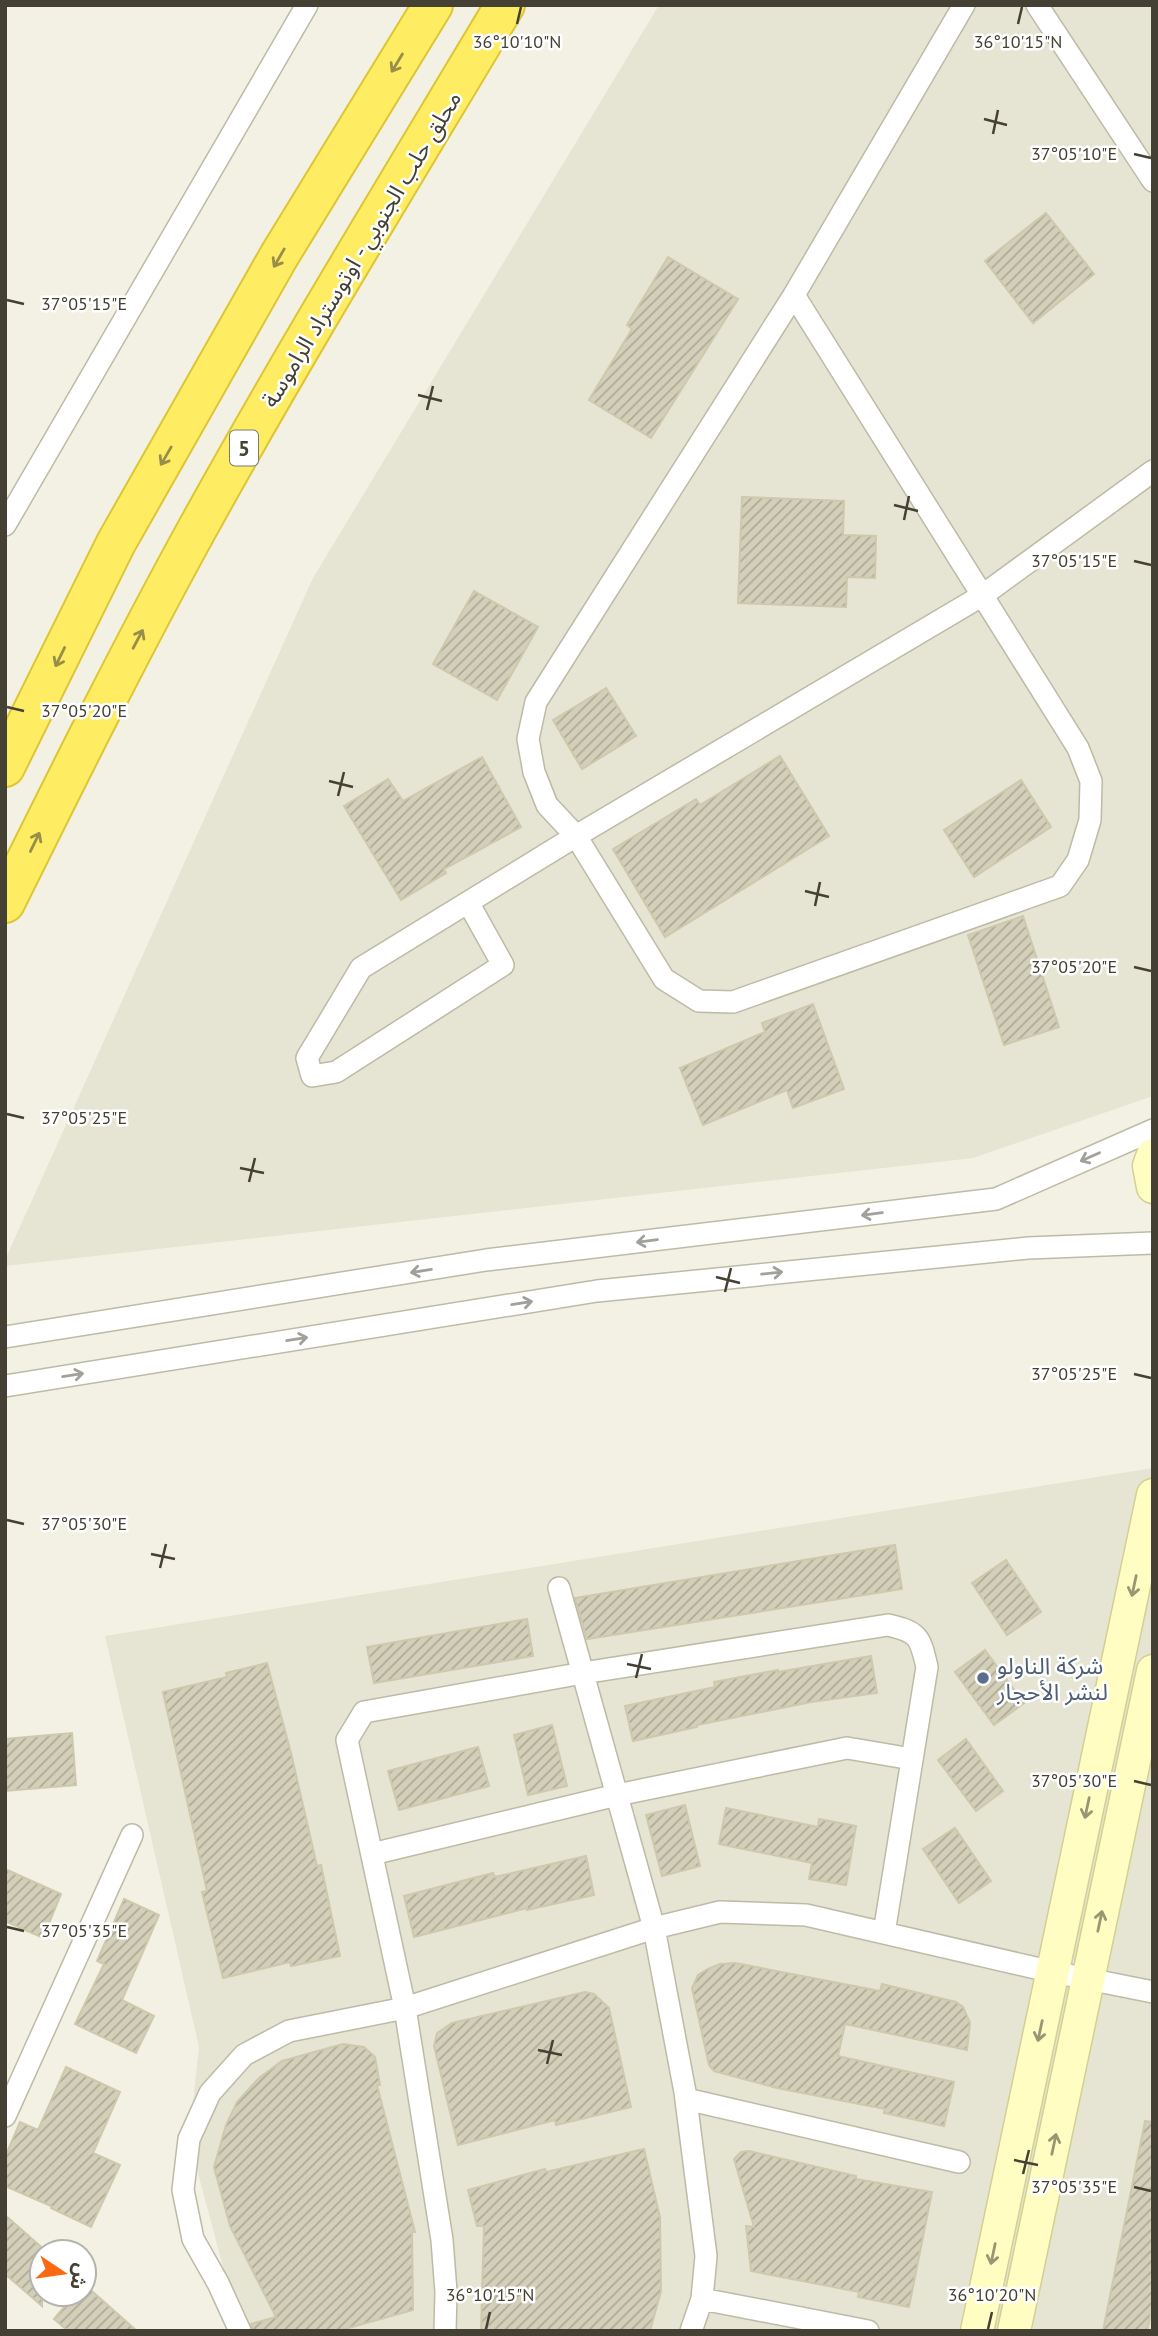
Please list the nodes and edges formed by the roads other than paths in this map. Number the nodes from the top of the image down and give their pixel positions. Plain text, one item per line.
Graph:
1 (307, 5) edge
2 (433, 5) edge
3 (505, 5) edge
4 (964, 5) edge
5 (1037, 5) edge
6 (1153, 181) edge
7 (794, 295) junction
8 (1153, 471) edge
9 (5, 526) edge
10 (983, 595) junction
11 (5, 767) edge
12 (576, 836) junction
13 (5, 903) edge
14 (469, 904) junction
15 (1153, 1130) edge
16 (1153, 1155) edge
17 (1153, 1187) edge
18 (1153, 1243) edge
19 (5, 1337) edge
20 (5, 1386) edge
21 (1153, 1495) edge
22 (559, 1588) dead end
23 (1153, 1671) edge
24 (583, 1673) junction
25 (912, 1759) junction
26 (617, 1795) junction
27 (132, 1835) dead end
28 (372, 1854) junction
29 (654, 1928) junction
30 (884, 1933) junction
31 (1053, 1972) junction
32 (1088, 1979) junction
33 (1153, 1992) edge
34 (405, 2008) junction
35 (686, 2099) junction
36 (5, 2116) edge
37 (959, 2162) dead end
38 (702, 2299) junction
39 (240, 2331) edge
40 (445, 2331) edge
41 (691, 2331) edge
42 (867, 2331) edge
43 (977, 2331) edge
44 (1014, 2331) edge

1 - 9 street
2 -> 11 highway
13 -> 3 highway, محلق حلب الجنوبي - اوتوستراد الراموسة / 5
4 - 7 street
5 - 6 street
7 - 10 street
7 - 12 street
8 - 10 street
10 - 12 street
10 - 12 street
12 - 14 street
14 - 14 street
15 -> 19 street
16 - 17 street
20 -> 18 street
21 -> 31 street
22 - 24 street
32 -> 23 street
24 - 25 street
24 - 26 street
24 - 28 street
25 - 26 street
25 - 30 street
26 - 28 street
26 - 29 street
27 - 36 street
28 - 34 street
29 - 30 street
29 - 34 street
29 - 35 street
30 - 31 street
31 - 32 street
31 -> 43 street
32 - 33 street
44 -> 32 street
34 - 39 street
34 - 40 street
35 - 37 street
35 - 38 street
38 - 41 street
38 - 42 street

